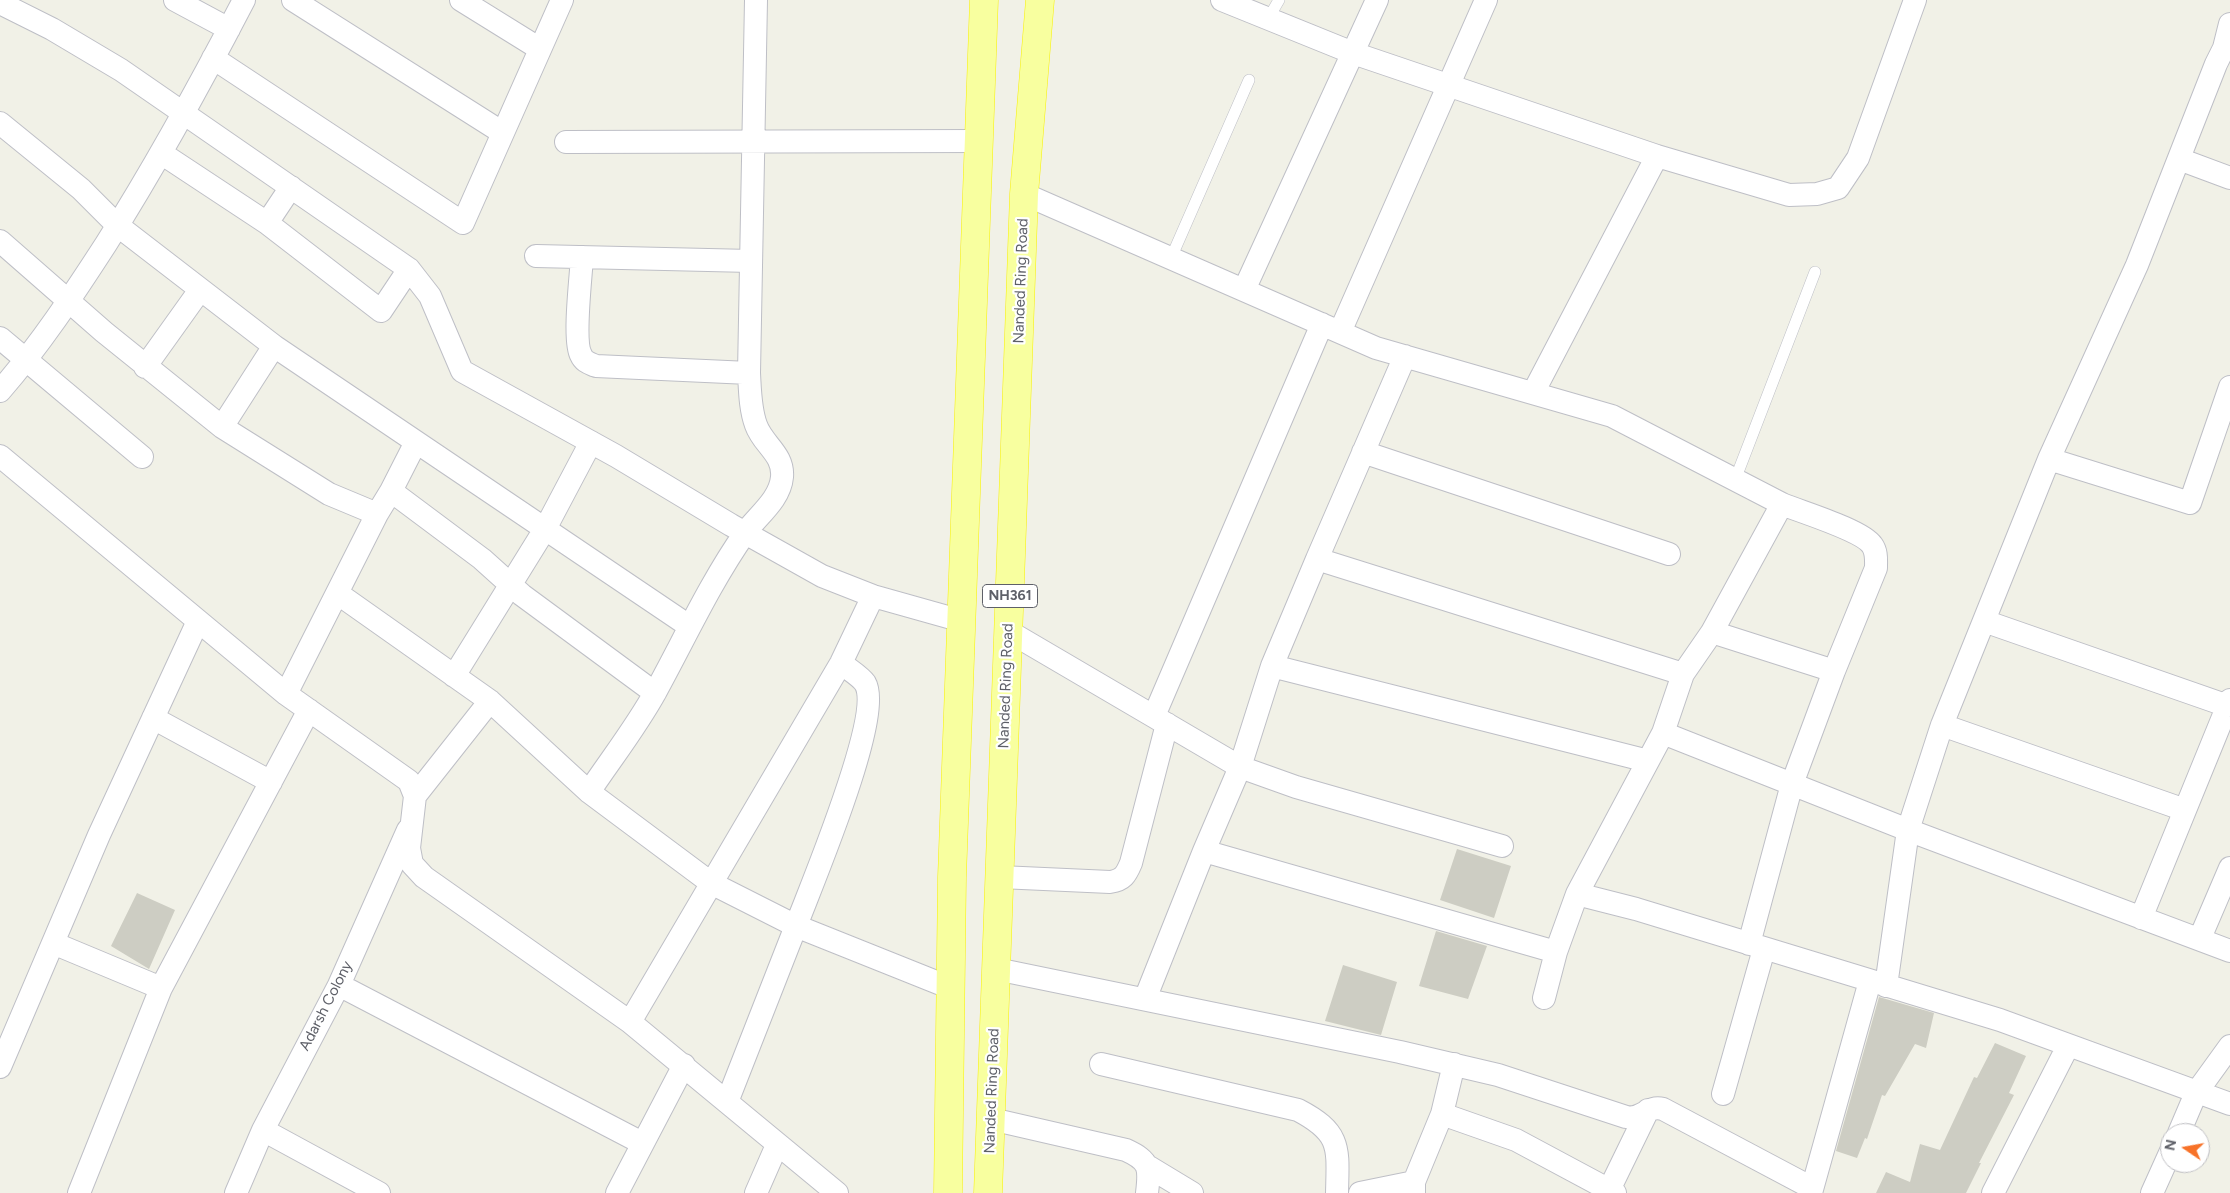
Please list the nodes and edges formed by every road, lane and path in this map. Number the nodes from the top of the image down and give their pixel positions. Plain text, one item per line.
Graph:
1 (176, 0) edge
2 (244, 0) edge
3 (293, 0) edge
4 (462, 0) edge
5 (562, 0) edge
6 (756, 0) edge
7 (984, 0) edge
8 (1040, 0) edge
9 (1222, 0) edge
10 (1279, 0) edge
11 (1377, 0) edge
12 (1486, 0) edge
13 (1915, 0) edge
14 (0, 3) edge
15 (1268, 19) junction
16 (2230, 24) edge
17 (229, 29) junction
18 (540, 49) junction
19 (2227, 49) edge
20 (1353, 53) junction
21 (213, 58) junction
22 (1248, 80) dead end
23 (1448, 86) junction
24 (183, 113) junction
25 (0, 123) edge
26 (503, 133) junction
27 (754, 141) junction
28 (979, 141) junction
29 (566, 142) dead end
30 (162, 153) junction
31 (1657, 156) junction
32 (2179, 158) junction
33 (2230, 178) edge
34 (291, 187) junction
35 (1024, 194) junction
36 (267, 222) junction
37 (117, 225) junction
38 (0, 241) edge
39 (536, 256) dead end
40 (582, 257) junction
41 (1171, 258) junction
42 (751, 261) junction
43 (409, 269) junction
44 (1815, 272) dead end
45 (200, 290) junction
46 (1244, 290) junction
47 (69, 302) junction
48 (1331, 328) junction
49 (0, 338) edge
50 (274, 346) junction
51 (1405, 356) junction
52 (27, 361) junction
53 (146, 367) junction
54 (748, 373) junction
55 (2230, 388) edge
56 (0, 391) edge
57 (1533, 393) junction
58 (222, 427) junction
59 (416, 442) junction
60 (591, 442) junction
61 (1363, 452) junction
62 (0, 456) edge
63 (142, 457) dead end
64 (2049, 459) junction
65 (1735, 480) junction
66 (391, 490) junction
67 (1782, 504) junction
68 (377, 514) junction
69 (545, 530) junction
70 (745, 533) junction
71 (1669, 554) dead end
72 (1318, 558) junction
73 (511, 585) junction
74 (337, 593) junction
75 (873, 596) junction
76 (198, 621) junction
77 (962, 621) junction
78 (1984, 621) junction
79 (689, 626) junction
80 (1008, 631) junction
81 (1712, 632) junction
82 (841, 663) junction
83 (1272, 666) junction
84 (1834, 672) junction
85 (1683, 674) junction
86 (454, 676) junction
87 (655, 693) junction
88 (286, 694) junction
89 (490, 701) junction
90 (2229, 703) edge
91 (309, 710) junction
92 (153, 718) junction
93 (1160, 720) junction
94 (1942, 725) junction
95 (1663, 733) junction
96 (1648, 761) junction
97 (1240, 767) junction
98 (271, 782) junction
99 (1792, 784) junction
100 (589, 792) junction
101 (416, 796) junction
102 (2185, 810) junction
103 (413, 818) junction
104 (1908, 830) junction
105 (1502, 846) dead end
106 (1204, 851) junction
107 (2230, 868) edge
108 (1000, 877) junction
109 (711, 884) junction
110 (1577, 894) junction
111 (2142, 918) junction
112 (796, 926) junction
113 (2200, 938) junction
114 (53, 943) junction
115 (1756, 946) junction
116 (2230, 951) edge
117 (1556, 952) junction
118 (996, 969) junction
119 (1878, 983) junction
120 (338, 985) junction
121 (161, 988) junction
122 (951, 988) junction
123 (1544, 998) dead end
124 (1145, 999) junction
125 (630, 1022) junction
126 (2068, 1046) junction
127 (2230, 1046) edge
128 (1101, 1064) dead end
129 (1454, 1064) junction
130 (684, 1065) junction
131 (0, 1067) edge
132 (2196, 1093) junction
133 (1723, 1094) dead end
134 (727, 1102) junction
135 (2230, 1104) edge
136 (1648, 1110) junction
137 (1442, 1114) junction
138 (991, 1118) junction
139 (2182, 1123) edge
140 (263, 1130) junction
141 (642, 1143) junction
142 (777, 1145) junction
143 (1149, 1167) junction
144 (2161, 1173) edge
145 (1414, 1187) edge
146 (1811, 1190) edge
147 (1612, 1191) edge
148 (79, 1193) edge
149 (236, 1193) edge
150 (379, 1193) edge
151 (616, 1193) edge
152 (756, 1193) edge
153 (837, 1193) edge
154 (948, 1193) edge
155 (988, 1193) edge
156 (1148, 1193) edge
157 (1192, 1193) edge
158 (1338, 1193) edge
159 (1360, 1193) edge
160 (1993, 1193) edge
161 (2152, 1193) edge

1 - 17 street
2 - 17 street
3 - 26 street
4 - 18 street
5 - 18 street
6 - 27 street
7 - 28 highway, NH361
8 - 35 highway, Nanded Ring Road / NH361
9 - 15 street
10 - 15 lane
11 - 20 street
12 - 23 street
13 - 31 street
14 - 24 street
15 - 20 street
16 - 19 street
17 - 21 street
18 - 26 street
19 - 32 street
20 - 23 street
20 - 46 street
21 - 24 street
21 - 26 street
22 - 41 lane
23 - 31 street
23 - 48 street
24 - 30 street
24 - 34 street
25 - 37 street
27 - 28 street
27 - 29 street
27 - 42 street
28 - 77 highway, NH361
30 - 36 street
30 - 37 street
31 - 57 street
32 - 33 street
32 - 64 street
34 - 36 street
34 - 43 street
35 - 41 street
35 - 80 highway, Nanded Ring Road / NH361
36 - 43 street
37 - 45 street
37 - 47 street
38 - 47 street
39 - 40 street
40 - 42 street
40 - 54 street
41 - 46 street
42 - 54 street
43 - 60 street
44 - 65 lane
45 - 50 street
45 - 53 street
46 - 48 street
47 - 52 street
47 - 53 street
48 - 51 street
48 - 93 street
49 - 52 street
50 - 58 street
50 - 59 street
51 - 57 street
51 - 61 street
52 - 56 street
52 - 63 street
53 - 58 street
54 - 70 street
55 - 64 street
57 - 65 street
58 - 68 street
59 - 66 street
59 - 69 street
60 - 69 street
60 - 70 street
61 - 71 street
61 - 72 street
62 - 76 street
64 - 78 street
65 - 67 street
66 - 68 street
66 - 73 street
67 - 81 street
67 - 84 street
68 - 74 street
69 - 73 street
69 - 79 street
70 - 75 street
70 - 79 street
72 - 83 street
72 - 85 street
73 - 86 street
73 - 87 street
74 - 86 street
74 - 88 street
75 - 77 street
75 - 82 street
76 - 88 street
76 - 92 street
77 - 122 highway, NH361
78 - 90 street
78 - 94 street
79 - 87 street
80 - 93 street
80 - 108 highway, Nanded Ring Road / NH361
81 - 84 street
81 - 85 street
82 - 109 street
82 - 112 street
83 - 96 street
83 - 97 street
84 - 99 street
85 - 95 street
86 - 89 street
87 - 100 street
88 - 91 street
89 - 100 street
89 - 101 street
90 - 102 street
91 - 98 street
91 - 101 street
92 - 98 street
92 - 114 street
93 - 97 street
93 - 108 street
94 - 102 street
94 - 104 street
95 - 96 street
95 - 99 street
96 - 110 street
97 - 105 street
97 - 106 street
98 - 121 street
99 - 104 street
99 - 115 street
100 - 109 street
101 - 103 street
102 - 111 street
103 - 120 street, Adarsh Colony
103 - 125 street
104 - 111 street
104 - 119 street
106 - 117 street
106 - 124 street
107 - 113 street
108 - 118 highway, Nanded Ring Road / NH361
109 - 112 street
109 - 125 street
110 - 115 street
110 - 117 street
111 - 113 street
112 - 122 street
112 - 134 street
113 - 116 street
114 - 121 street
114 - 131 street
115 - 119 street
115 - 133 street
117 - 123 street
118 - 124 street
118 - 138 highway, Nanded Ring Road / NH361
119 - 126 street
119 - 146 street
120 - 140 street, Adarsh Colony
120 - 141 street
121 - 148 street
122 - 154 highway, NH361
124 - 129 street
125 - 130 street
126 - 132 street
126 - 160 street
127 - 132 street
128 - 158 street
129 - 136 street
129 - 137 street
130 - 134 street
130 - 141 street
132 - 135 street
132 - 139 street
134 - 142 street
136 - 146 street
136 - 147 street
137 - 145 street
137 - 147 street
138 - 143 street
138 - 155 highway, Nanded Ring Road / NH361
140 - 149 street, Adarsh Colony
140 - 150 street
141 - 151 street
142 - 152 street
142 - 153 street
143 - 156 street
143 - 157 street
144 - 161 street
145 - 159 street

